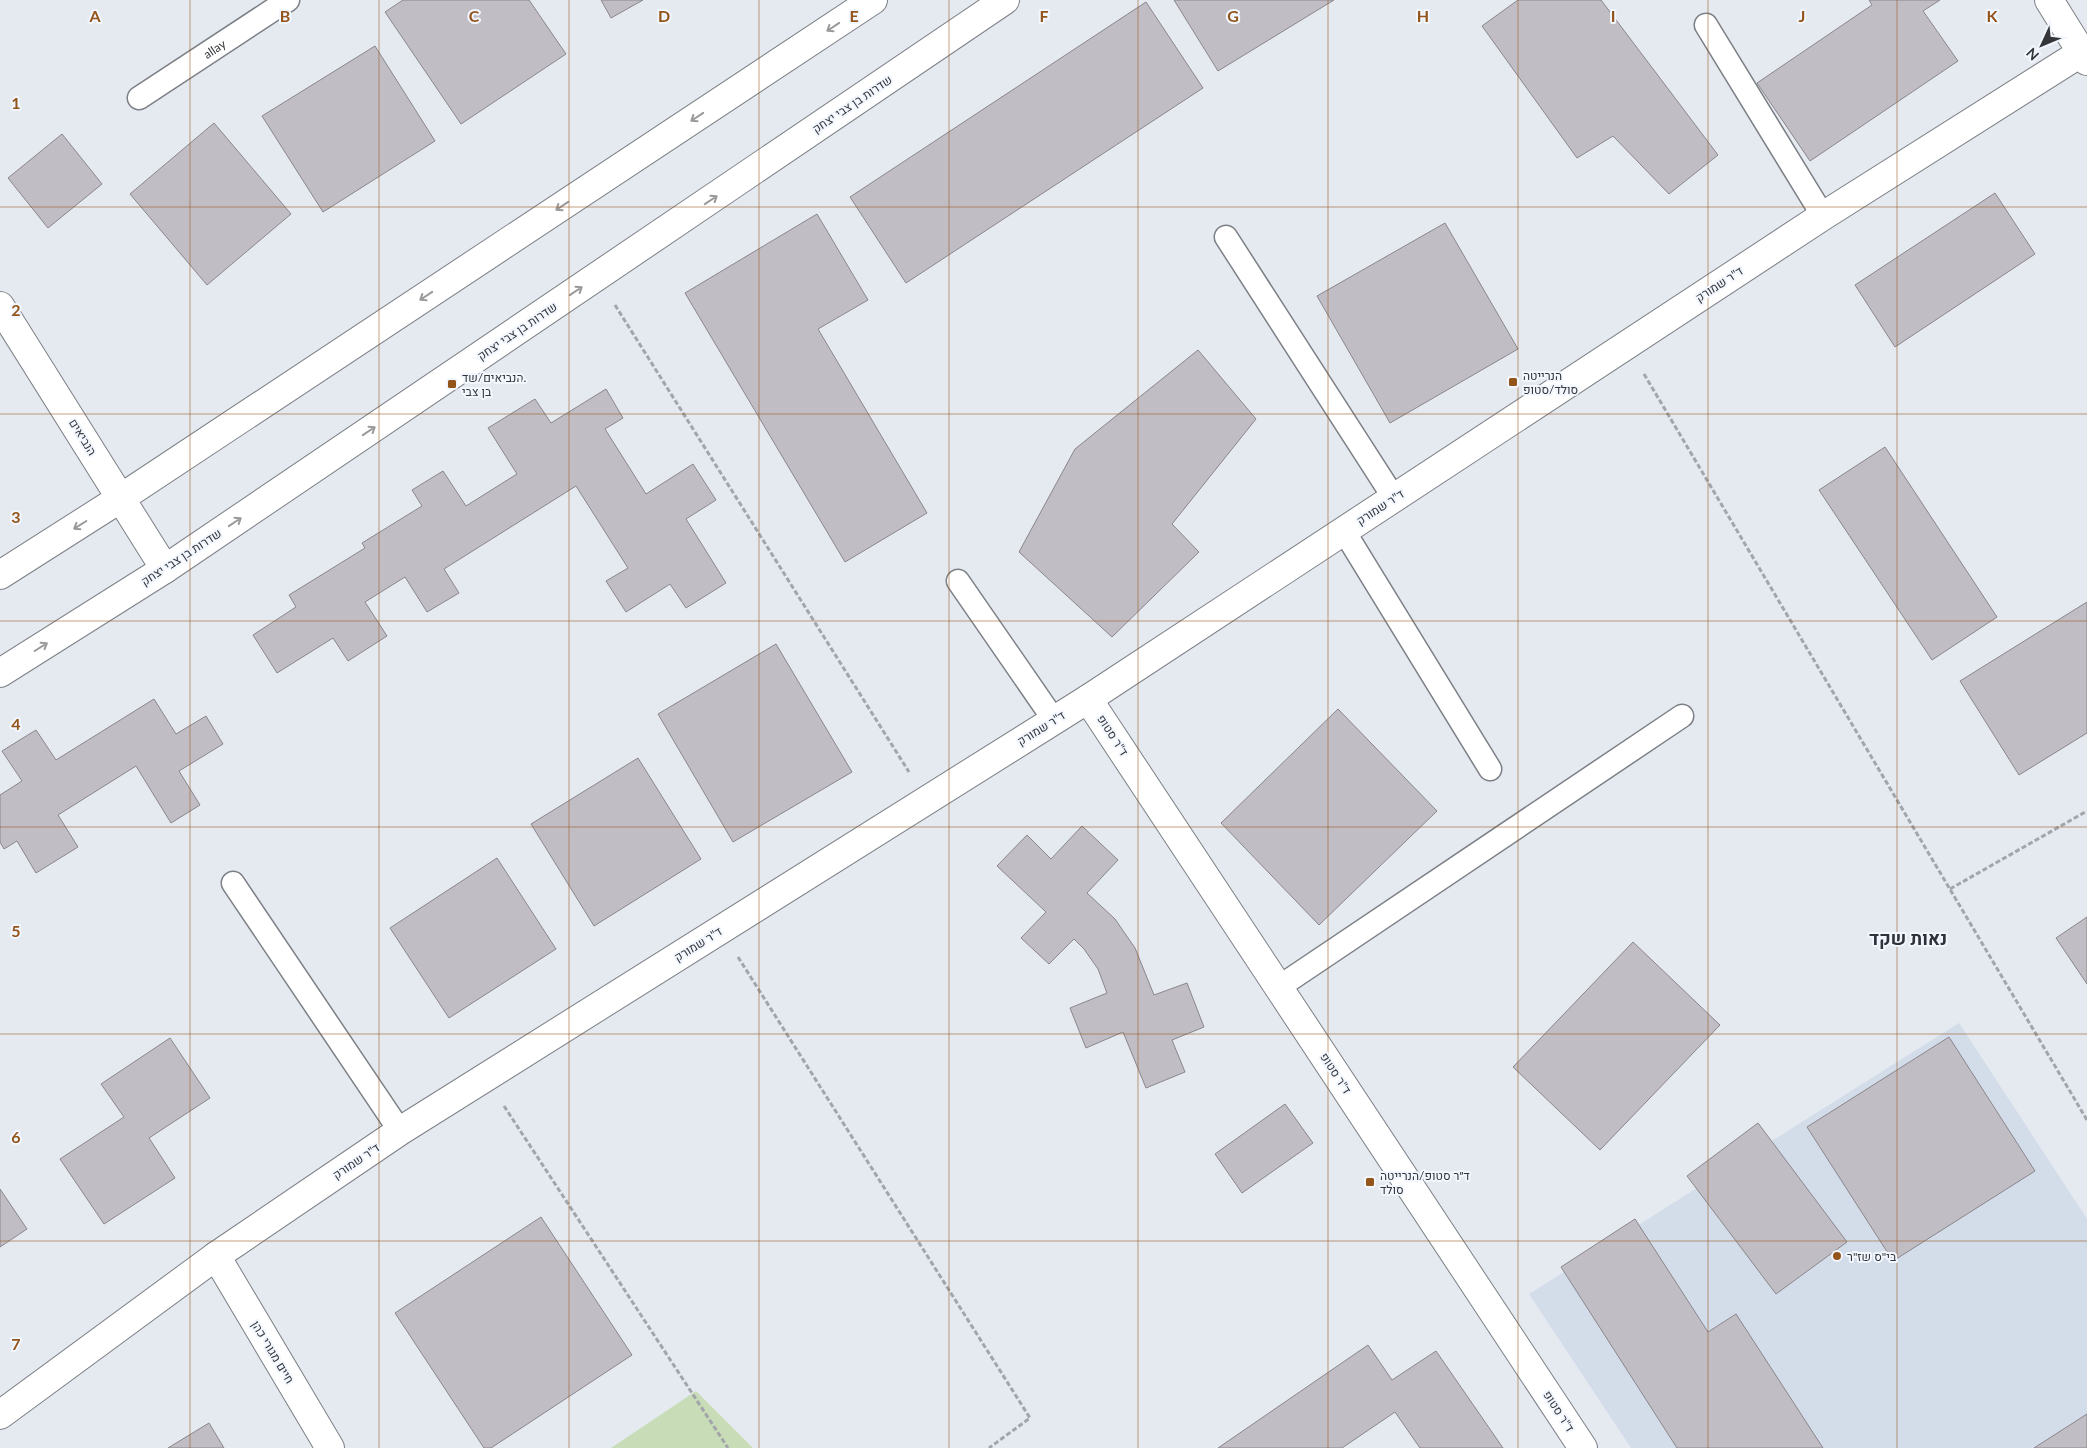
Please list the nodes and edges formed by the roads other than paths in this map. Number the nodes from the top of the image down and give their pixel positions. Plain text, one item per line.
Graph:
1 (288, 0) edge
2 (873, 0) edge
3 (1005, 0) edge
4 (2049, 0) edge
5 (1706, 25) dead end
6 (2085, 54) edge
7 (140, 98) dead end
8 (1823, 216) junction
9 (1226, 237) dead end
10 (0, 306) edge
11 (121, 498) junction
12 (1394, 498) junction
13 (1344, 530) junction
14 (165, 569) junction
15 (0, 575) edge
16 (958, 581) dead end
17 (0, 673) edge
18 (1088, 699) junction
19 (1682, 716) dead end
20 (1054, 720) junction
21 (1490, 769) dead end
22 (234, 883) dead end
23 (1279, 988) junction
24 (400, 1131) junction
25 (216, 1256) junction
26 (0, 1415) edge
27 (330, 1448) edge
28 (1583, 1448) edge

1 - 7 lane, allay
2 -> 11 street
14 -> 3 street, שדרות בן צבי יצחק
4 - 6 street
5 - 8 lane
6 - 8 street, ד"ר שמורק
8 - 12 street, ד"ר שמורק
9 - 12 lane
10 - 11 street, הנביאים
11 - 14 street, הנביאים
11 -> 15 street
12 - 13 street, ד"ר שמורק
13 - 18 street, ד"ר שמורק
13 - 21 lane
17 -> 14 street, שדרות בן צבי יצחק
16 - 20 lane
18 - 20 street, ד"ר שמורק
18 - 23 street, ד"ר סטופ
19 - 23 lane
20 - 24 street, ד"ר שמורק
22 - 24 lane
23 - 28 street, ד"ר סטופ
24 - 25 street, ד"ר שמורק
25 - 26 street, ד"ר שמורק
25 - 27 street, חיים מגורי כהן

